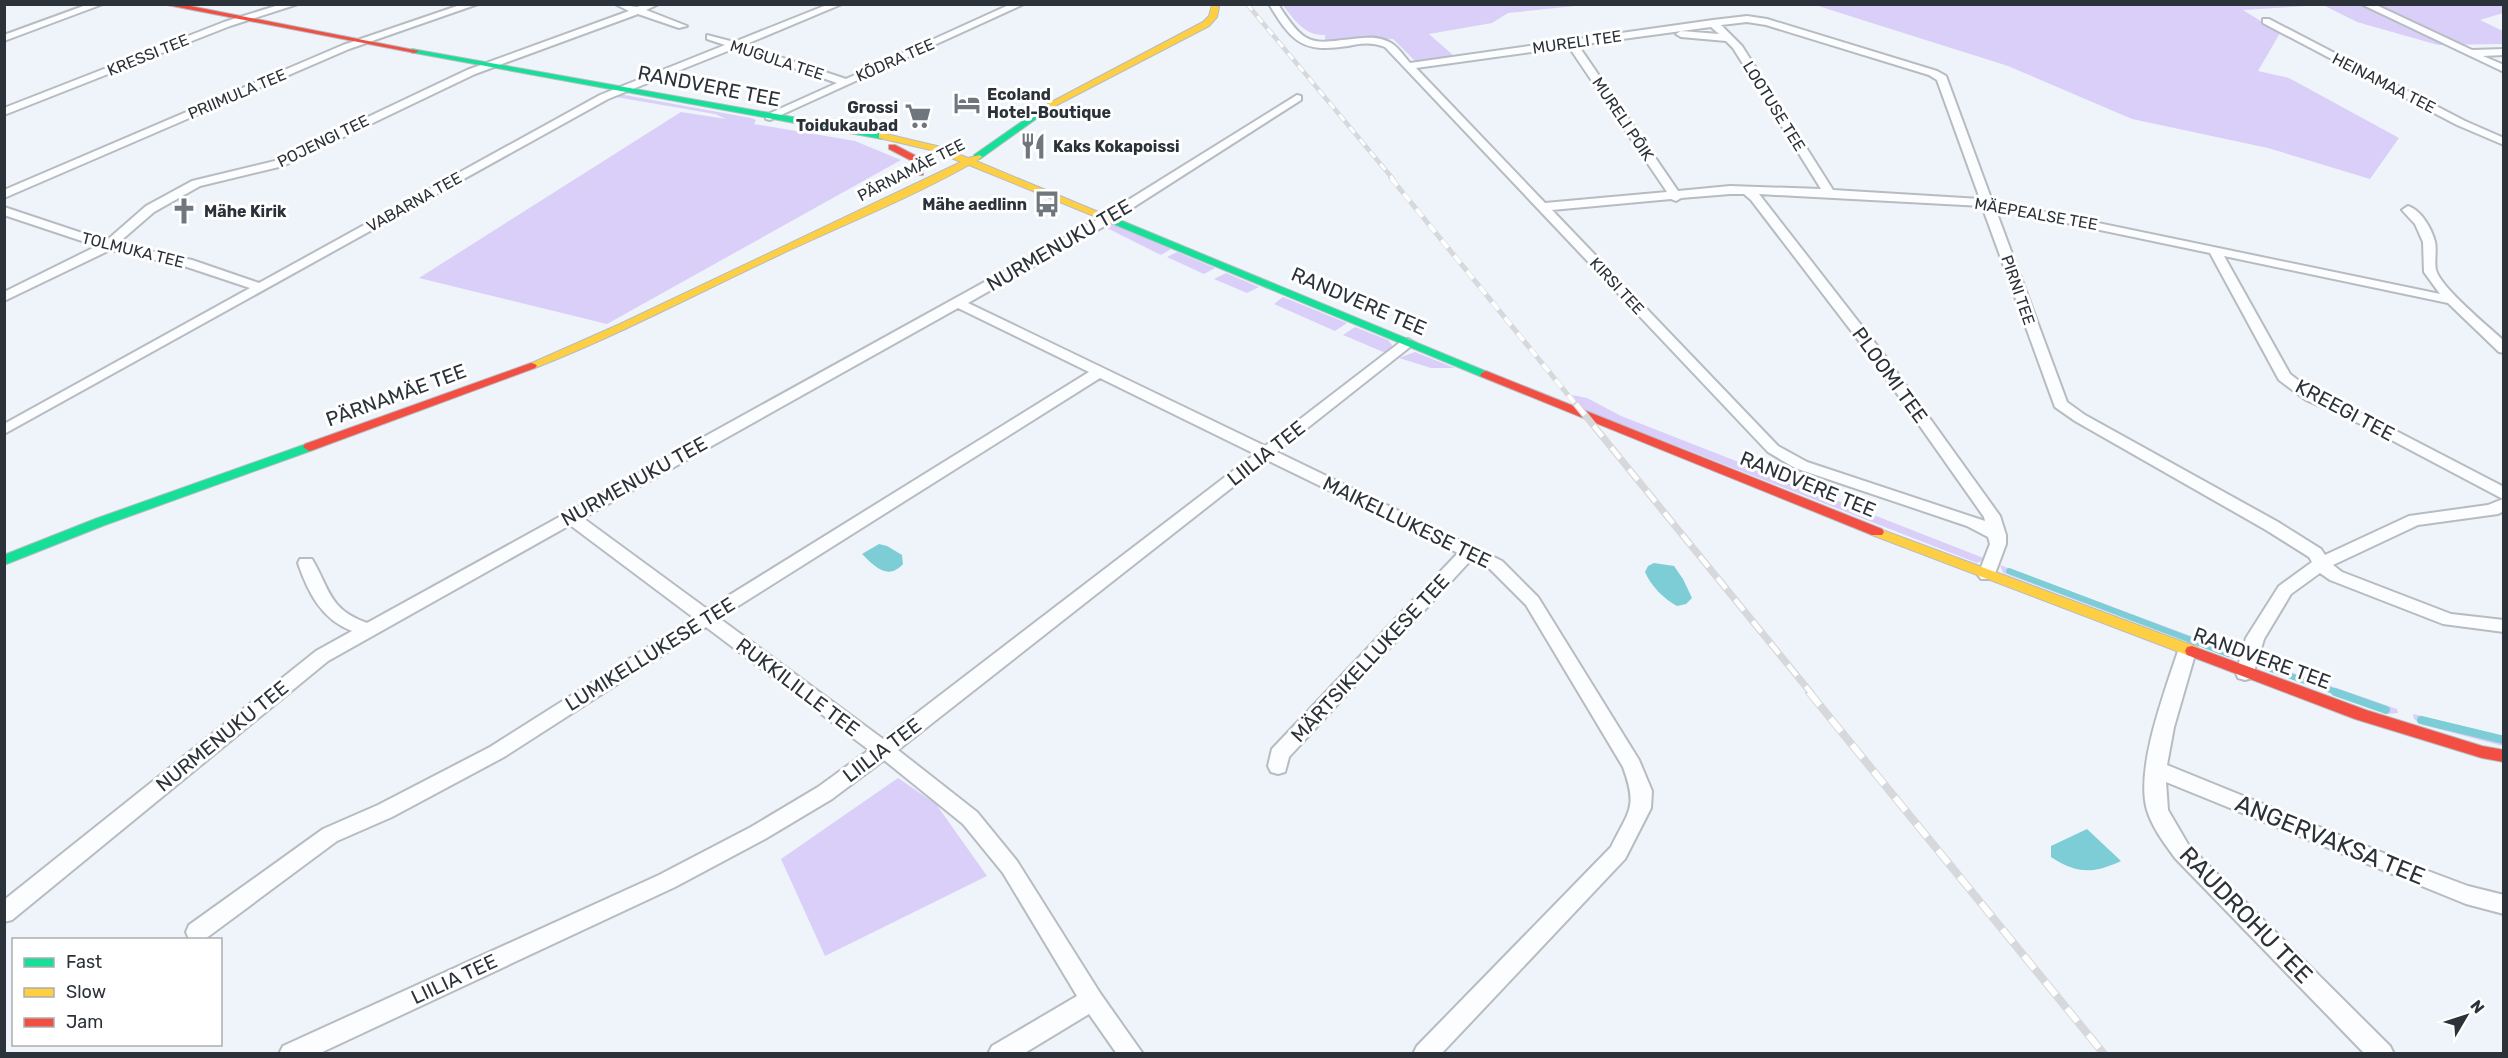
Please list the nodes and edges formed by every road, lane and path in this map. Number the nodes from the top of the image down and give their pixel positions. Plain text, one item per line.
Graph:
1 (99, 4) edge
2 (165, 4) edge
3 (294, 4) edge
4 (474, 4) edge
5 (619, 4) edge
6 (655, 4) edge
7 (838, 4) edge
8 (1020, 4) edge
9 (1273, 4) edge
10 (2365, 4) edge
11 (1214, 5) edge
12 (637, 11) junction
13 (243, 19) junction
14 (1747, 20) joint
15 (2266, 21) dead end
16 (1713, 23) junction
17 (682, 26) dead end
18 (1650, 32) junction
19 (710, 37) dead end
20 (4, 38) edge
21 (1729, 38) junction
22 (362, 41) junction
23 (1568, 43) junction
24 (735, 45) junction
25 (2504, 52) edge
26 (2470, 53) junction
27 (488, 65) junction
28 (1408, 66) junction
29 (2504, 69) edge
30 (845, 82) junction
31 (622, 90) junction
32 (1297, 98) dead end
33 (4, 112) edge
34 (1040, 112) junction
35 (770, 117) junction
36 (841, 130) junction
37 (2489, 135) junction
38 (2504, 137) edge
39 (2504, 142) edge
40 (954, 155) junction
41 (969, 160) junction
42 (920, 173) junction
43 (1746, 190) junction
44 (1829, 193) junction
45 (4, 195) edge
46 (1676, 196) junction
47 (1987, 203) junction
48 (1542, 207) junction
49 (2408, 210) dead end
50 (4, 211) edge
51 (1108, 218) junction
52 (791, 245) junction
53 (108, 246) junction
54 (2214, 249) junction
55 (261, 288) junction
56 (4, 297) edge
57 (2452, 300) junction
58 (958, 303) junction
59 (1408, 343) junction
60 (2504, 348) edge
61 (1101, 371) junction
62 (4, 430) edge
63 (1266, 453) junction
64 (2504, 494) edge
65 (2504, 504) edge
66 (569, 516) junction
67 (1998, 536) junction
68 (1469, 552) junction
69 (4, 560) edge
70 (306, 563) dead end
71 (2323, 563) junction
72 (1987, 575) junction
73 (708, 619) junction
74 (2504, 626) edge
75 (367, 630) junction
76 (2187, 651) junction
77 (2245, 673) junction
78 (882, 751) junction
79 (2504, 756) edge
80 (1278, 766) dead end
81 (2158, 770) junction
82 (2504, 905) edge
83 (4, 913) edge
84 (197, 932) dead end
85 (1092, 1000) junction
86 (291, 1053) edge
87 (999, 1053) edge
88 (1131, 1053) edge
89 (1425, 1053) edge
90 (2382, 1053) edge

1 - 20 street
2 - 13 main road, RANDVERE TEE
3 - 13 street, KRESSI TEE
4 - 22 street, PRIIMULA TEE
5 - 12 street
6 - 12 street, POJENGI TEE
7 - 24 street, VABARNA TEE
8 - 30 street, KÕDRA TEE
9 - 28 street, KIRSI TEE
10 - 26 street
11 - 34 main road, PÄRNAMÄE TEE
12 - 17 street
12 - 27 street, POJENGI TEE
13 - 22 main road, RANDVERE TEE
13 - 33 street, KRESSI TEE
14 - 16 street, MURELI TEE
14 - 47 street, PIRNI TEE
15 - 37 street, HEINAMAA TEE
16 - 18 street, MURELI TEE
16 - 21 street, LOOTUSE TEE
18 - 21 street
18 - 23 street, MURELI TEE
19 - 24 street, MUGULA TEE
21 - 44 street, LOOTUSE TEE
22 - 27 main road, RANDVERE TEE
22 - 45 street, PRIIMULA TEE
23 - 28 street, MURELI TEE
23 - 46 street, MURELI PÕIK
24 - 30 street, MUGULA TEE
24 - 31 street, VABARNA TEE
25 - 26 street
26 - 29 street
27 - 31 main road, RANDVERE TEE
27 - 53 street, POJENGI TEE
28 - 48 street, KIRSI TEE
30 - 35 street, KÕDRA TEE
31 - 35 main road, RANDVERE TEE
31 - 55 street, VABARNA TEE
32 - 51 street, NURMENUKU TEE
34 - 40 main road, PÄRNAMÄE TEE
34 - 41 main road, PÄRNAMÄE TEE
35 - 36 main road, RANDVERE TEE
36 - 40 main road, RANDVERE TEE
36 - 42 main road
37 - 38 street
37 - 39 street, HEINAMAA TEE
40 - 41 main road, RANDVERE TEE
40 - 42 main road, PÄRNAMÄE TEE
41 - 51 main road, RANDVERE TEE
41 - 52 main road, PÄRNAMÄE TEE
42 - 52 main road, PÄRNAMÄE TEE
43 - 44 street, MÄEPEALSE TEE
43 - 46 street, MÄEPEALSE TEE
43 - 67 street, PLOOMI TEE
44 - 47 street, MÄEPEALSE TEE
46 - 48 street, MÄEPEALSE TEE
47 - 54 street, MÄEPEALSE TEE
47 - 71 street, PIRNI TEE
48 - 67 street, KIRSI TEE
49 - 57 street
50 - 53 street, TOLMUKA TEE
51 - 58 street, NURMENUKU TEE
51 - 59 main road, RANDVERE TEE
52 - 69 main road, PÄRNAMÄE TEE
53 - 55 street, TOLMUKA TEE
53 - 56 street, POJENGI TEE
54 - 57 street, MÄEPEALSE TEE
54 - 64 street, KREEGI TEE
55 - 62 street, VABARNA TEE
57 - 60 street
58 - 61 street, MAIKELLUKESE TEE
58 - 66 street, NURMENUKU TEE
59 - 63 street, LIILIA TEE
59 - 72 main road, RANDVERE TEE
61 - 63 street, MAIKELLUKESE TEE
61 - 73 street, LUMIKELLUKESE TEE
63 - 68 street, MAIKELLUKESE TEE
63 - 78 street, LIILIA TEE
65 - 71 street
66 - 73 street, RUKKILILLE TEE
66 - 75 street, NURMENUKU TEE
67 - 72 street
68 - 80 street, MÄRTSIKELLUKESE TEE
68 - 89 street, MAIKELLUKESE TEE
70 - 75 street
71 - 74 street, PIRNI TEE
71 - 77 street
72 - 76 main road, RANDVERE TEE
73 - 78 street, RUKKILILLE TEE
73 - 84 street, LUMIKELLUKESE TEE
75 - 83 street, NURMENUKU TEE
76 - 77 main road, RANDVERE TEE
76 - 81 street, RAUDROHU TEE
77 - 79 main road, RANDVERE TEE
78 - 85 street, RUKKILILLE TEE
78 - 86 street, LIILIA TEE
81 - 82 street, ANGERVAKSA TEE
81 - 90 street, RAUDROHU TEE
85 - 87 street
85 - 88 street, RUKKILILLE TEE

